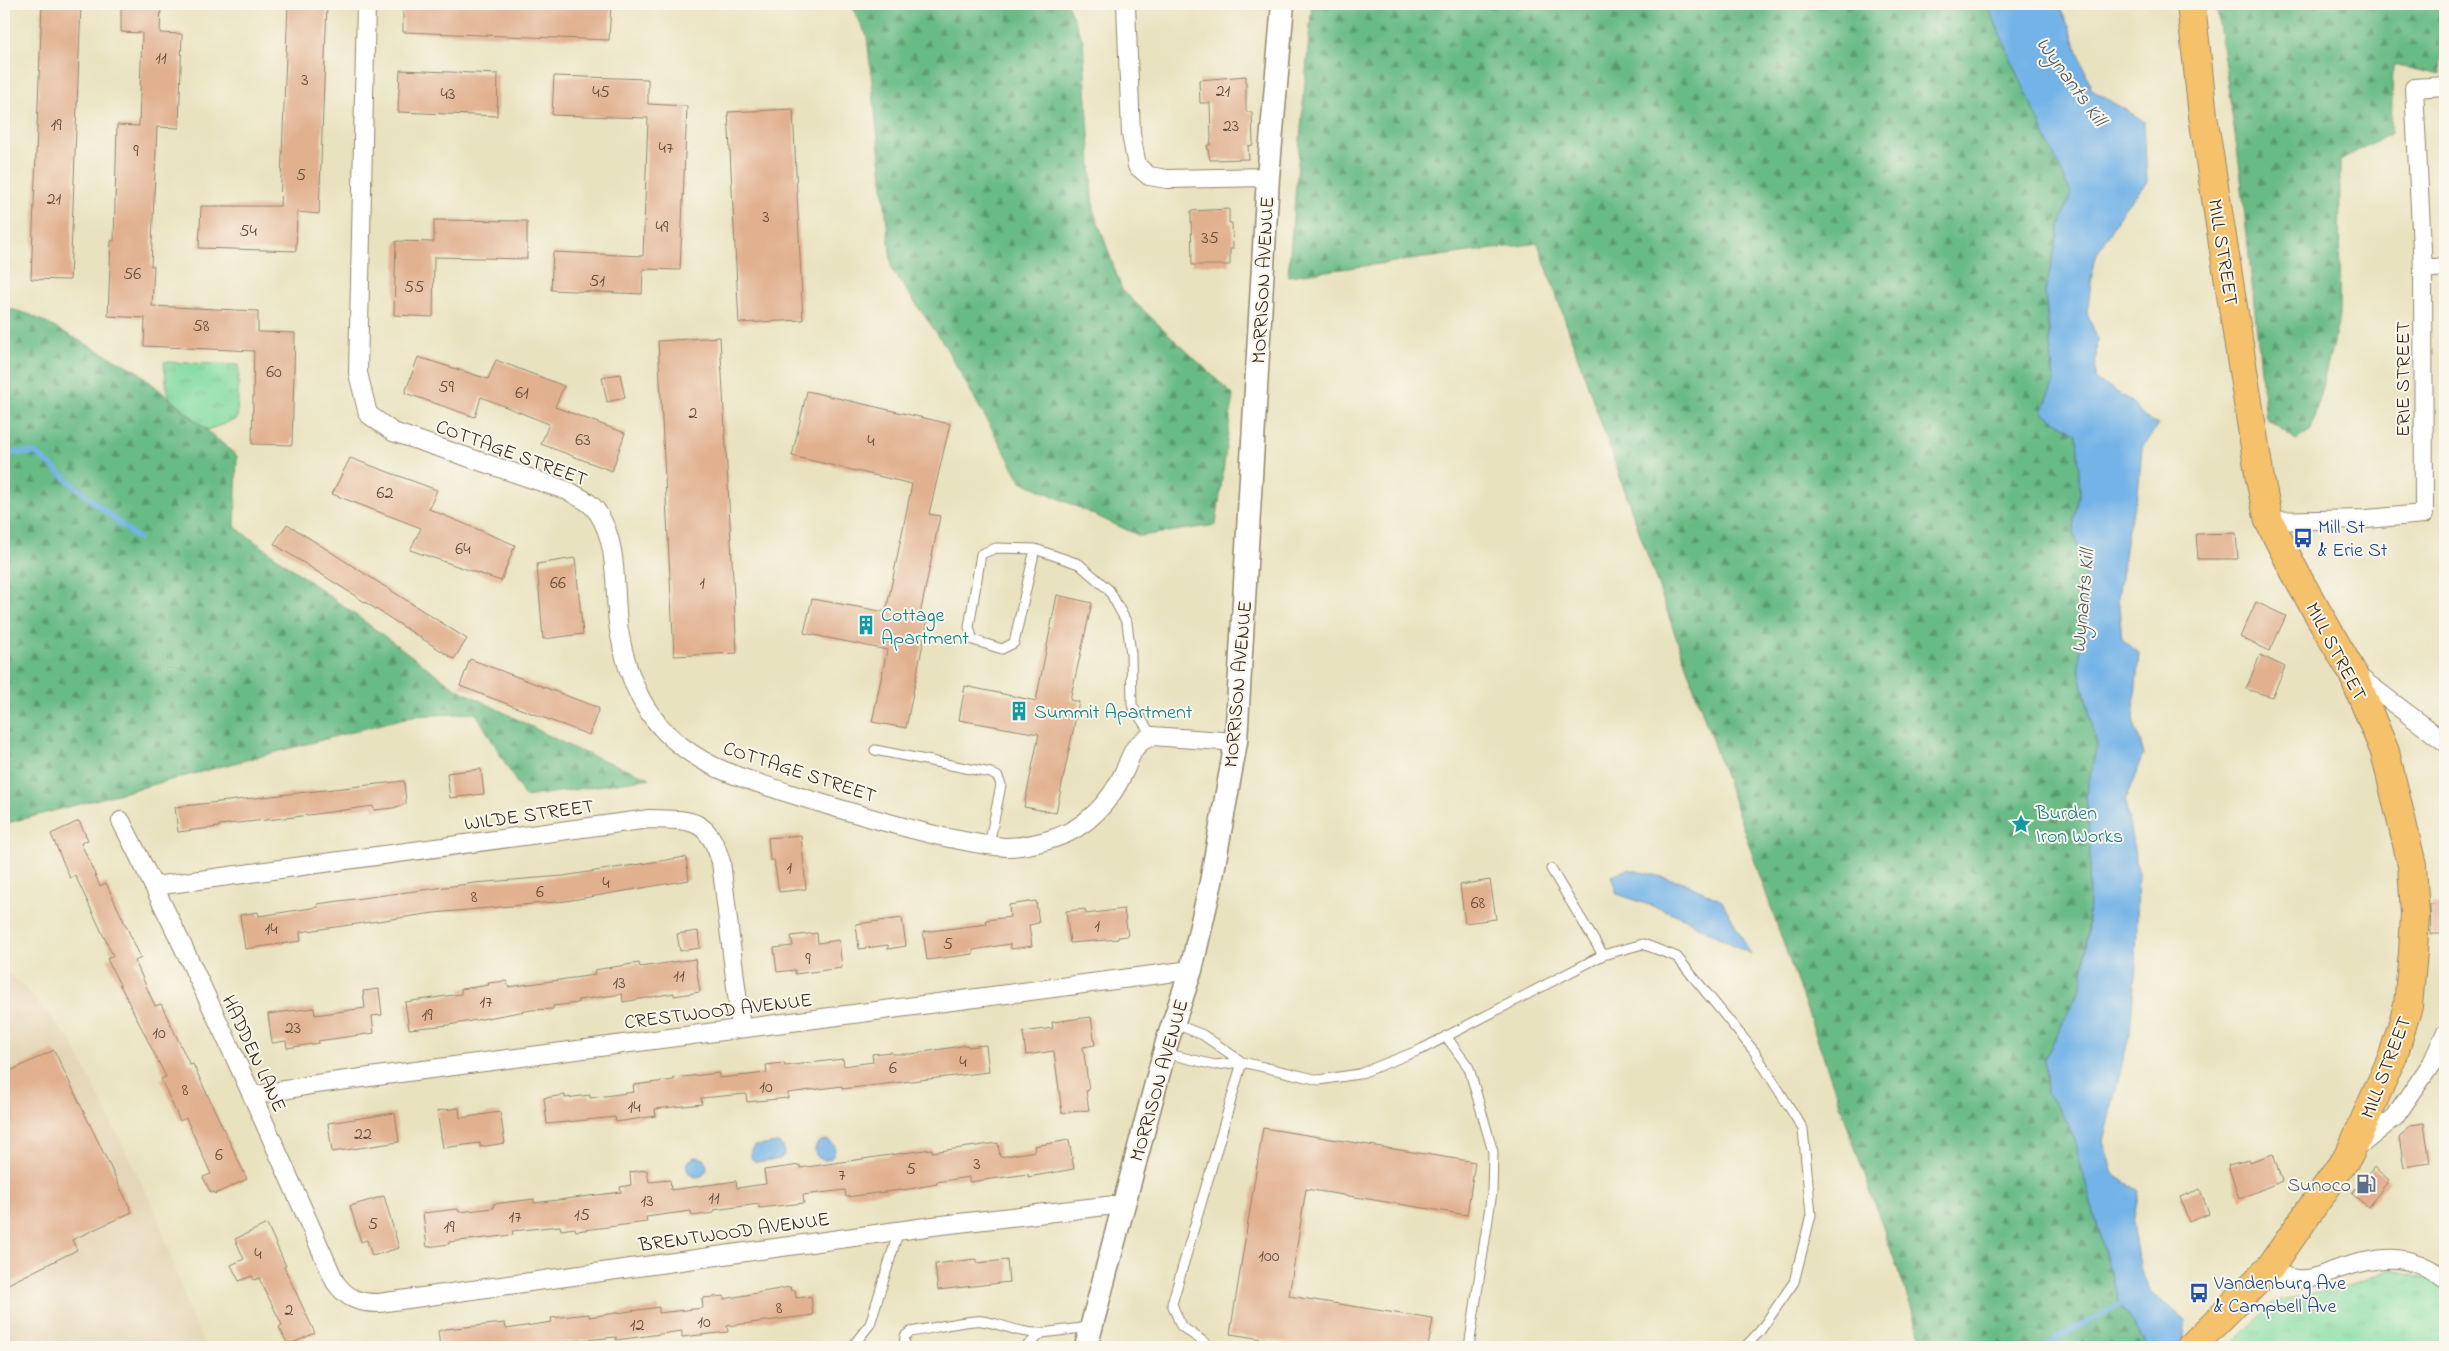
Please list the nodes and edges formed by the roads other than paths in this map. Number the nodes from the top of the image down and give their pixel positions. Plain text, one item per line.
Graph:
1 (366, 4) edge
2 (1126, 4) edge
3 (1283, 4) edge
4 (2191, 4) edge
5 (2445, 86) edge
6 (1268, 177) junction
7 (2423, 268) junction
8 (2445, 268) edge
9 (2269, 521) junction
10 (1035, 549) junction
11 (2352, 672) junction
12 (1152, 736) junction
13 (1236, 742) junction
14 (2445, 742) edge
15 (875, 750) dead end
16 (121, 821) dead end
17 (989, 845) junction
18 (1551, 869) dead end
19 (155, 886) junction
20 (1603, 955) junction
21 (1191, 970) junction
22 (1172, 1023) junction
23 (741, 1028) junction
24 (2445, 1034) edge
25 (1446, 1036) junction
26 (1164, 1052) junction
27 (1242, 1062) junction
28 (252, 1096) junction
29 (2350, 1153) junction
30 (1123, 1204) junction
31 (898, 1230) junction
32 (2269, 1269) junction
33 (2445, 1279) edge
34 (352, 1299) joint
35 (1042, 1333) junction
36 (1089, 1337) edge
37 (852, 1347) edge
38 (904, 1347) edge
39 (1026, 1347) edge
40 (1211, 1347) edge
41 (1469, 1347) edge
42 (1746, 1347) edge
43 (2191, 1347) edge

1 - 17 street, COTTAGE STREET
2 - 6 street
3 - 6 street, MORRISON AVENUE
4 - 9 main road, MILL STREET
5 - 7 street, ERIE STREET
6 - 13 street, MORRISON AVENUE
7 - 8 street
7 - 9 street, ERIE STREET
9 - 11 main road, MILL STREET
10 - 10 lane
10 - 12 lane
11 - 14 street
11 - 29 main road, MILL STREET
12 - 13 street
12 - 17 street, COTTAGE STREET
13 - 21 street, MORRISON AVENUE
15 - 17 lane
16 - 19 street, HADDEN LANE
18 - 20 lane
19 - 23 street, WILDE STREET
19 - 28 street, HADDEN LANE
20 - 25 lane
20 - 42 lane
21 - 22 street, MORRISON AVENUE
21 - 23 street, CRESTWOOD AVENUE
22 - 26 street, MORRISON AVENUE
22 - 27 lane
23 - 28 street, CRESTWOOD AVENUE
24 - 29 street
25 - 27 lane
25 - 41 lane
26 - 27 lane
26 - 30 street, MORRISON AVENUE
27 - 40 lane
28 - 34 street, HADDEN LANE
29 - 32 main road, MILL STREET
30 - 31 street, BRENTWOOD AVENUE
30 - 36 street, MORRISON AVENUE
31 - 34 street, BRENTWOOD AVENUE
31 - 37 lane
32 - 33 street
32 - 43 main road, MILL STREET
35 - 36 lane
35 - 38 lane
35 - 39 lane

